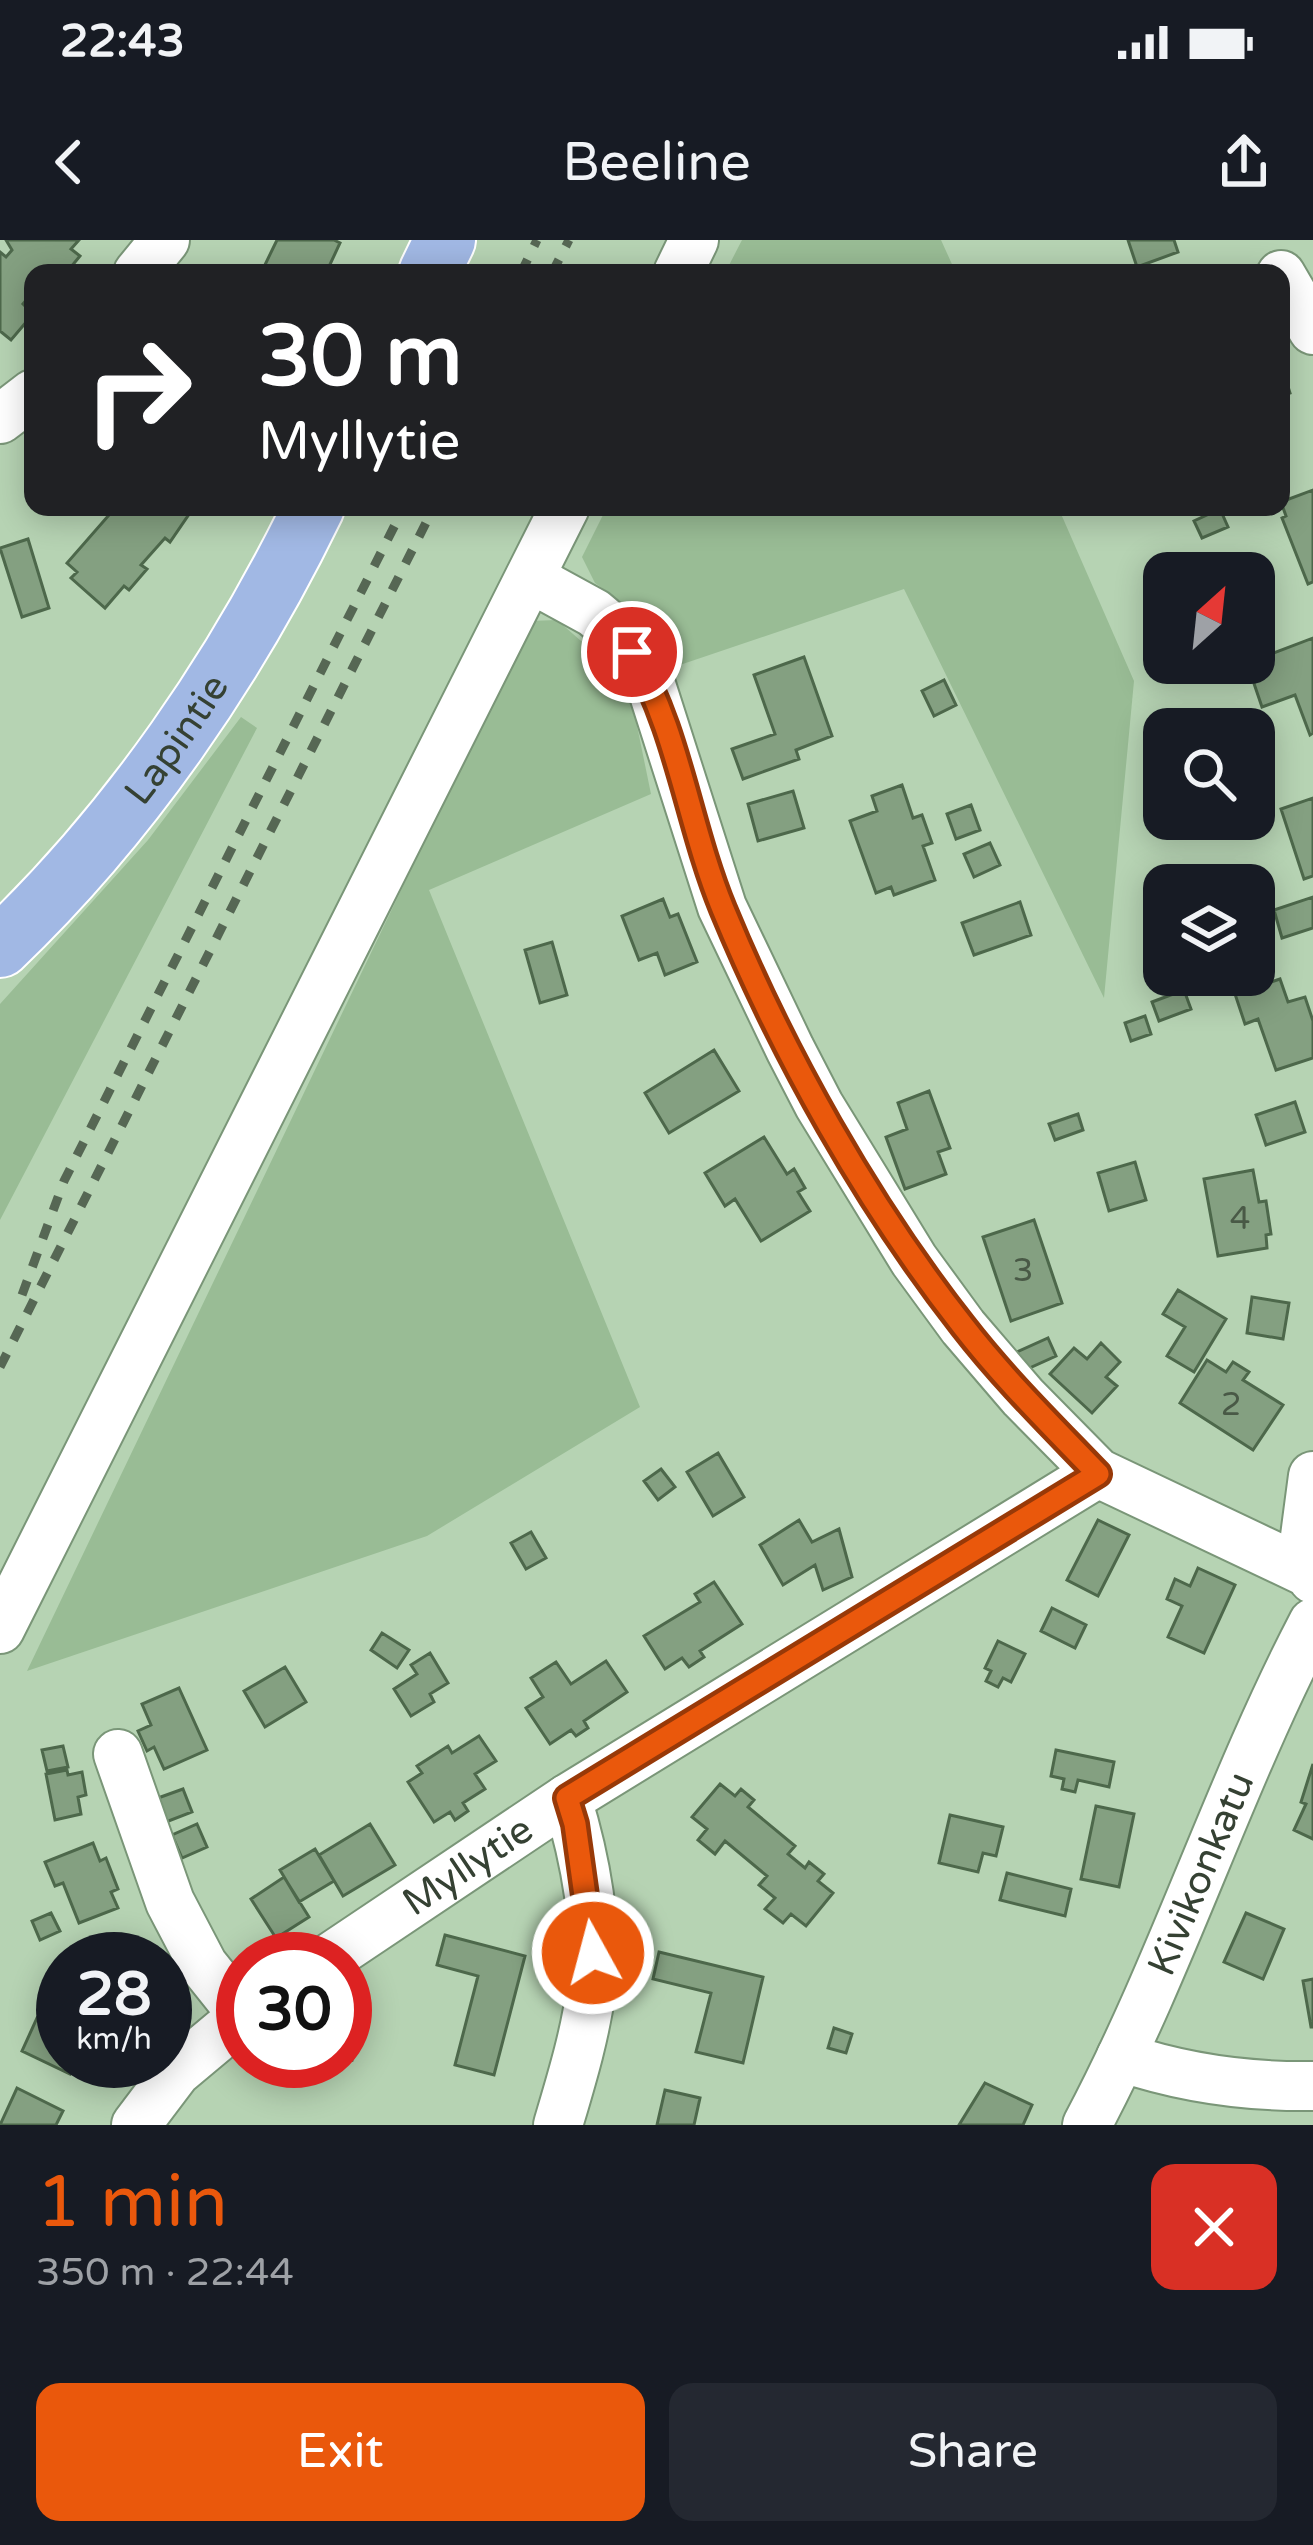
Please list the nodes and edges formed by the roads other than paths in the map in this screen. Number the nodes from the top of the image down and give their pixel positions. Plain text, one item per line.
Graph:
1 (164, 240) edge
2 (145, 264) edge
3 (309, 516) edge
4 (561, 516) edge
5 (530, 578) junction
6 (0, 947) edge
7 (1098, 1474) junction
8 (1313, 1476) edge
9 (1311, 1576) edge
10 (1313, 1623) edge
11 (0, 1629) edge
12 (118, 1754) dead end
13 (567, 1798) junction
14 (368, 1932) edge
15 (216, 1981) edge
16 (216, 2038) edge
17 (1121, 2057) junction
18 (1313, 2086) edge
19 (136, 2125) edge
20 (558, 2125) edge
21 (1087, 2125) edge

1 - 2 street
3 - 6 main road, Lapintie
4 - 5 street
5 - 7 street
5 - 11 street
7 - 9 street
7 - 13 street, Myllytie
8 - 9 street
10 - 17 street, Kivikonkatu
12 - 15 street
13 - 14 street, Myllytie
13 - 20 street
16 - 19 street
17 - 18 street
17 - 21 street, Kivikonkatu

